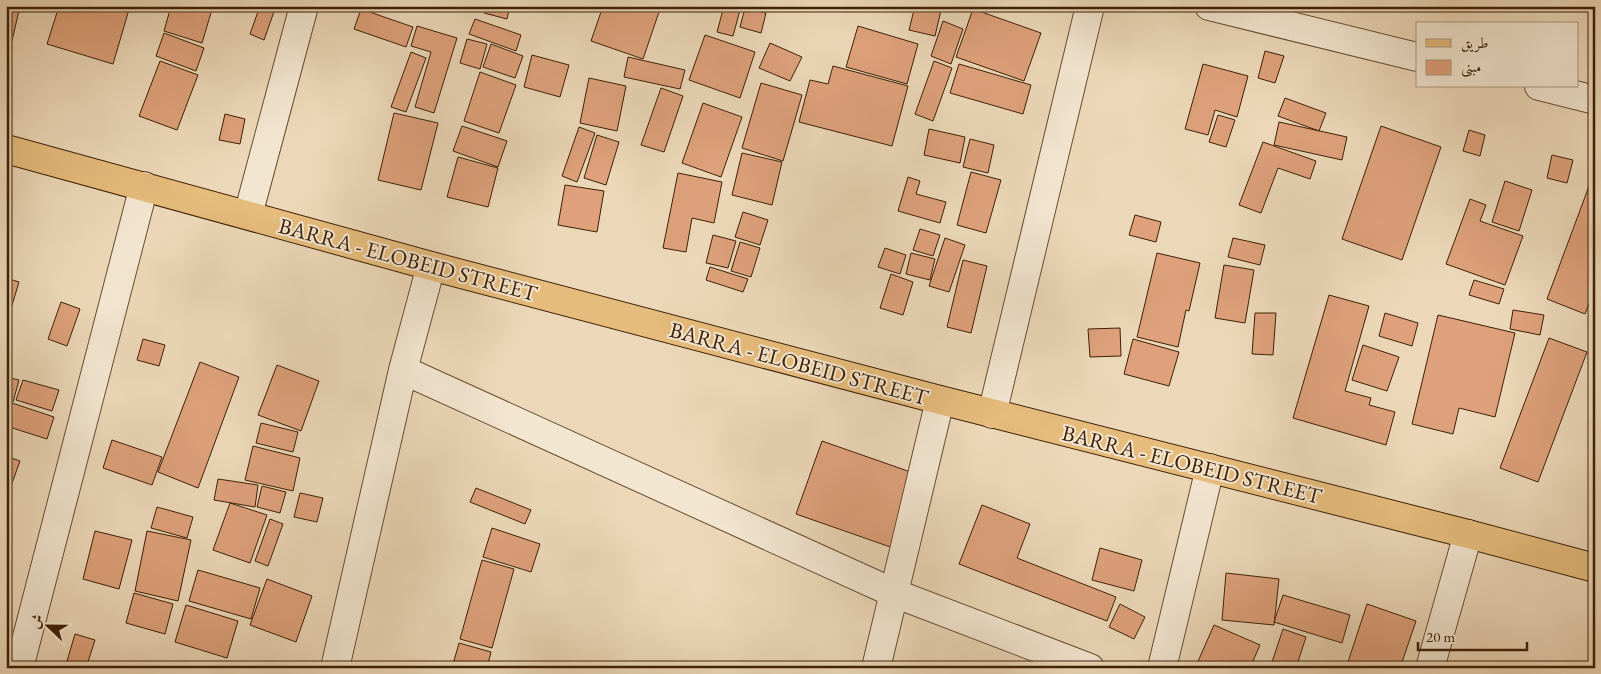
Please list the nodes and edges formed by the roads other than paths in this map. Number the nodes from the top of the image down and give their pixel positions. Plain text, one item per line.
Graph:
1 (304, 6) edge
2 (1090, 6) edge
3 (1210, 6) edge
4 (1416, 57) edge
5 (1547, 88) edge
6 (1595, 100) edge
7 (6, 149) edge
8 (144, 186) junction
9 (248, 215) junction
10 (431, 266) junction
11 (403, 370) junction
12 (940, 400) junction
13 (992, 414) junction
14 (1210, 468) junction
15 (1468, 534) junction
16 (1595, 568) edge
17 (894, 593) junction
18 (19, 668) edge
19 (335, 668) edge
20 (876, 668) edge
21 (1090, 668) edge
22 (1162, 668) edge
23 (1430, 668) edge

1 - 9 street
2 - 13 street
3 - 4 street
5 - 6 street
7 - 8 main road, BARRA - ELOBEID STREET
8 - 9 main road, BARRA - ELOBEID STREET
8 - 18 street
9 - 10 main road, BARRA - ELOBEID STREET
10 - 11 street
10 - 12 main road, BARRA - ELOBEID STREET
11 - 17 street
11 - 19 street
12 - 13 main road, BARRA - ELOBEID STREET
12 - 17 street
13 - 14 main road, BARRA - ELOBEID STREET
14 - 15 main road, BARRA - ELOBEID STREET
14 - 22 street
15 - 16 main road, BARRA - ELOBEID STREET
15 - 23 street
17 - 20 street
17 - 21 street

